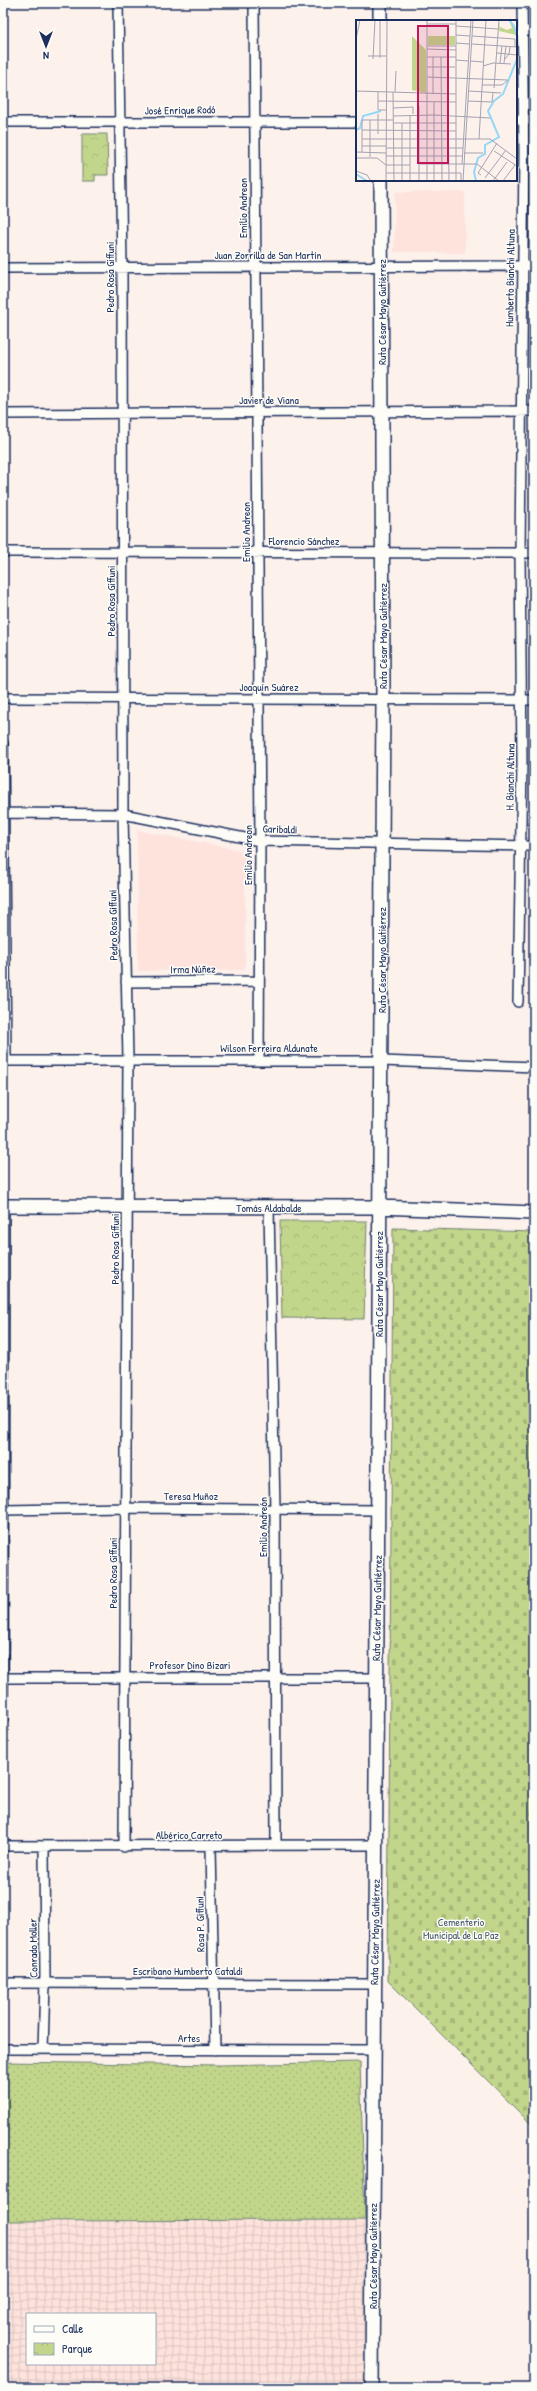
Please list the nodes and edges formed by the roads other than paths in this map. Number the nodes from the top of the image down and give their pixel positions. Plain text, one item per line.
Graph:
1 (118, 3) edge
2 (254, 3) edge
3 (380, 3) edge
4 (522, 3) edge
5 (380, 20) edge
6 (522, 31) junction
7 (534, 31) edge
8 (520, 120) edge
9 (534, 120) edge
10 (255, 121) junction
11 (3, 122) edge
12 (356, 122) edge
13 (121, 123) junction
14 (381, 181) edge
15 (382, 266) junction
16 (522, 266) junction
17 (534, 266) edge
18 (256, 267) junction
19 (3, 268) edge
20 (122, 268) junction
21 (520, 411) junction
22 (534, 411) edge
23 (122, 412) junction
24 (257, 412) junction
25 (383, 413) junction
26 (3, 414) edge
27 (3, 552) edge
28 (123, 553) junction
29 (520, 553) junction
30 (534, 553) edge
31 (258, 554) junction
32 (384, 554) junction
33 (3, 698) edge
34 (122, 698) junction
35 (259, 699) junction
36 (383, 700) junction
37 (522, 700) junction
38 (534, 700) edge
39 (3, 743) edge
40 (3, 813) edge
41 (123, 814) junction
42 (260, 840) junction
43 (382, 842) junction
44 (521, 845) junction
45 (534, 846) edge
46 (259, 981) junction
47 (126, 982) junction
48 (518, 1002) dead end
49 (128, 1060) junction
50 (260, 1060) junction
51 (5, 1061) edge
52 (382, 1061) junction
53 (534, 1067) edge
54 (4, 1206) edge
55 (127, 1207) junction
56 (379, 1207) junction
57 (269, 1208) junction
58 (534, 1213) edge
59 (125, 1508) junction
60 (275, 1509) junction
61 (3, 1510) edge
62 (379, 1510) junction
63 (124, 1677) junction
64 (275, 1677) junction
65 (3, 1678) edge
66 (376, 1678) junction
67 (3, 1719) edge
68 (276, 1845) junction
69 (376, 1845) junction
70 (3, 1846) edge
71 (44, 1847) junction
72 (124, 1847) junction
73 (211, 1847) junction
74 (3, 1983) edge
75 (45, 1983) junction
76 (213, 1983) junction
77 (374, 1984) junction
78 (3, 2049) edge
79 (43, 2049) junction
80 (215, 2050) junction
81 (375, 2050) junction
82 (372, 2388) edge

1 - 13 street, Pedro Rosa Giffuni
2 - 10 street, Emilio Andreon
3 - 5 street
4 - 6 street, Humberto Bianchi Altuna
6 - 7 street
6 - 8 street, Humberto Bianchi Altuna
8 - 9 street
8 - 16 street, Humberto Bianchi Altuna
10 - 12 street, José Enrique Rodó
10 - 13 street, José Enrique Rodó
10 - 18 street, Emilio Andreon
11 - 13 street, José Enrique Rodó
13 - 20 street, Pedro Rosa Giffuni
14 - 15 street, Ruta César Mayo Gutiérrez
15 - 16 street, Juan Zorrilla de San Martín
15 - 18 street, Juan Zorrilla de San Martín
15 - 25 street, Ruta César Mayo Gutiérrez
16 - 17 street, Juan Zorrilla de San Martín
16 - 21 street, Humberto Bianchi Altuna
18 - 20 street, Juan Zorrilla de San Martín
18 - 24 street, Emilio Andreon
19 - 20 street, Juan Zorrilla de San Martín
20 - 23 street, Pedro Rosa Giffuni
21 - 22 street, Javier de Viana
21 - 25 street, Javier de Viana
21 - 29 street, Humberto Bianchi Altuna
23 - 24 street, Javier de Viana
23 - 26 street, Javier de Viana
23 - 28 street, Pedro Rosa Giffuni
24 - 25 street, Javier de Viana
24 - 31 street, Emilio Andreon
25 - 32 street, Ruta César Mayo Gutiérrez
27 - 28 street, Florencio Sánchez
28 - 31 street, Florencio Sánchez
28 - 34 street, Pedro Rosa Giffuni
29 - 30 street, Florencio Sánchez
29 - 32 street, Florencio Sánchez
29 - 37 street, H. Bianchi Altuna
31 - 32 street, Florencio Sánchez
31 - 35 street, Emilio Andreon
32 - 36 street, Ruta César Mayo Gutiérrez
33 - 34 street, Joaquín Suárez
34 - 35 street, Joaquín Suárez
34 - 41 street, Pedro Rosa Giffuni
35 - 36 street, Joaquín Suárez
35 - 42 street, Emilio Andreon
36 - 37 street, Joaquín Suárez
36 - 43 street, Ruta César Mayo Gutiérrez
37 - 38 street, Joaquín Suárez
37 - 44 street, H. Bianchi Altuna
39 - 40 street
40 - 41 street, Garibaldi
40 - 51 street
41 - 42 street, Garibaldi
41 - 47 street, Pedro Rosa Giffuni
42 - 43 street, Garibaldi
42 - 46 street, Emilio Andreon
43 - 44 street, Garibaldi
43 - 52 street, Ruta César Mayo Gutiérrez
44 - 45 street, Garibaldi
44 - 48 street, H. Bianchi Altuna
46 - 47 street, Irma Núñez
46 - 50 street, Emilio Andreon
47 - 49 street, Pedro Rosa Giffuni
49 - 50 street, Wilson Ferreira Aldunate
49 - 51 street, Wilson Ferreira Aldunate
49 - 55 street, Pedro Rosa Giffuni
50 - 52 street, Wilson Ferreira Aldunate
52 - 53 street, Wilson Ferreira Aldunate
52 - 56 street, Ruta César Mayo Gutiérrez
54 - 55 street, Tomás Aldabalde
54 - 61 street
55 - 57 street, Tomás Aldabalde
55 - 59 street, Pedro Rosa Giffuni
56 - 57 street, Tomás Aldabalde
56 - 58 street, Tomás Aldabalde
56 - 62 street, Ruta César Mayo Gutiérrez
57 - 60 street, Emilio Andreón
59 - 60 street, Teresa Muñoz
59 - 61 street, Teresa Muñoz
59 - 63 street, Pedro Rosa Giffuni
60 - 62 street, Teresa Muñoz
60 - 64 street, Emilio Andreón
61 - 65 street
62 - 66 street, Ruta César Mayo Gutiérrez
63 - 64 street, Profesor Dino Bizari
63 - 65 street, Profesor Dino Bizari
63 - 72 street, Pedro Rosa Giffuni
64 - 66 street, Profesor Dino Bizari
64 - 68 street, Emilio Andreón
65 - 67 street
66 - 69 street, Ruta César Mayo Gutiérrez
68 - 69 street, Albérico Carreto
68 - 73 street, Albérico Carreto
69 - 77 street, Ruta César Mayo Gutiérrez
70 - 71 street, Albérico Carreto
71 - 72 street, Albérico Carreto
71 - 75 street, Conrado Moller
72 - 73 street, Albérico Carreto
73 - 76 street, Rosa P. Giffuni
74 - 75 street, Escribano Humberto Cataldi
75 - 76 street, Escribano Humberto Cataldi
75 - 79 street, Conrado Moller
76 - 77 street, Escribano Humberto Cataldi
76 - 80 street, Rosa P. Giffuni
77 - 81 street, Ruta César Mayo Gutiérrez
78 - 79 street, Artes
79 - 80 street, Artes
80 - 81 street, Artes
81 - 82 street, Ruta César Mayo Gutiérrez

